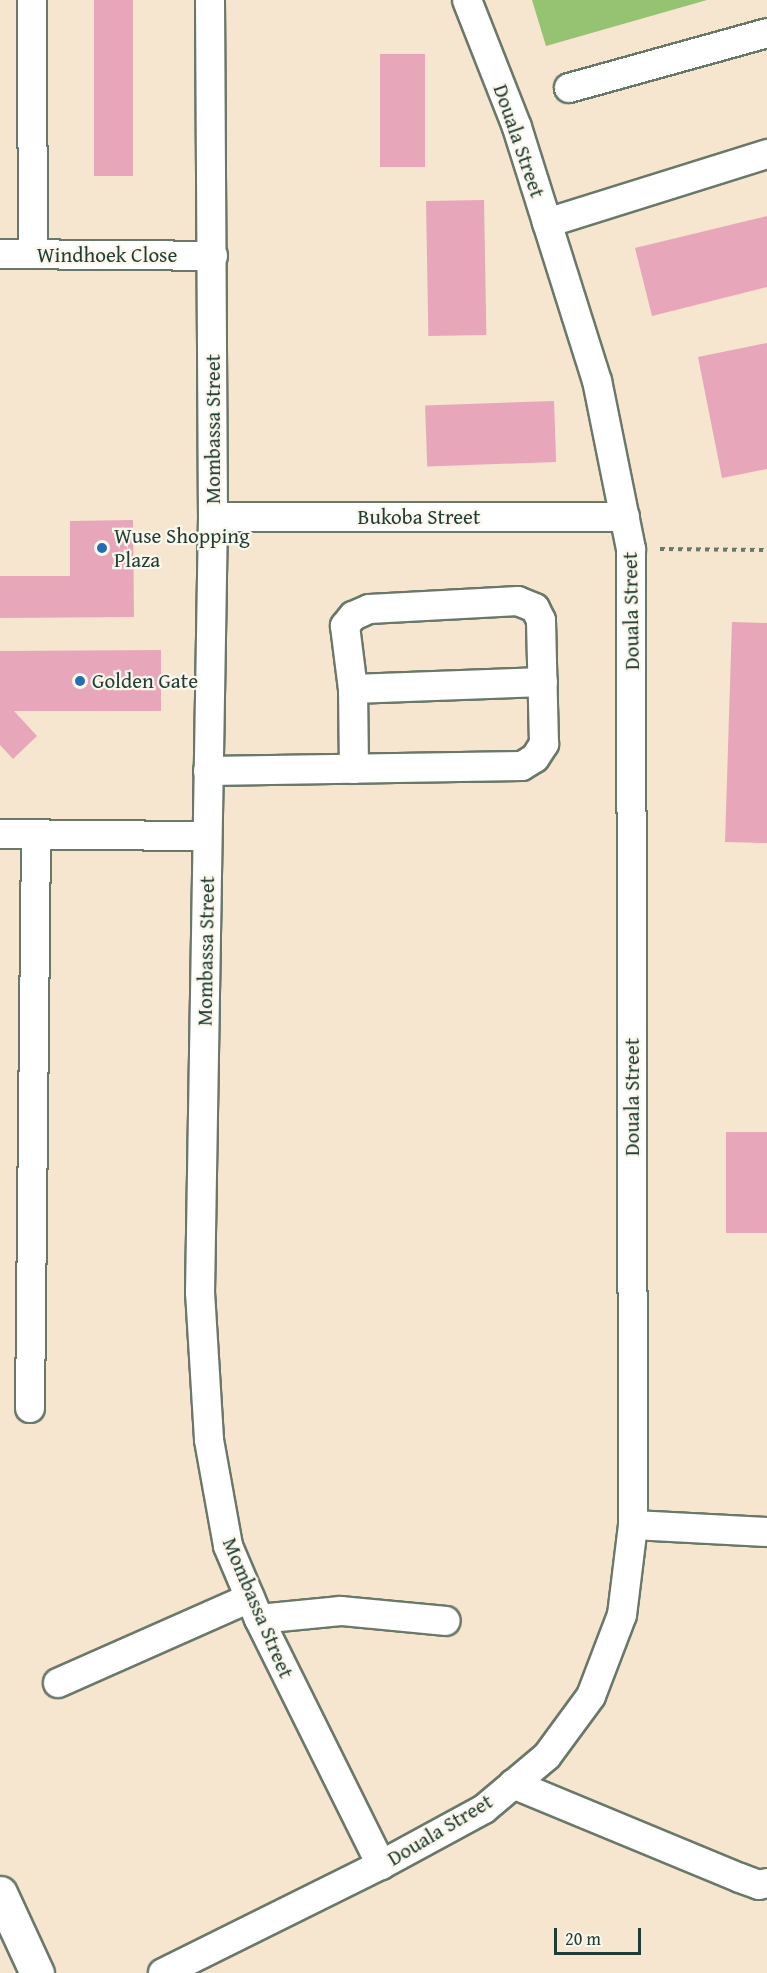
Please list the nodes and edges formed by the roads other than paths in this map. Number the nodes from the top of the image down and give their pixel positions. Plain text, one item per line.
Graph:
1 (32, 0) edge
2 (210, 0) edge
3 (468, 0) edge
4 (767, 33) edge
5 (569, 88) dead end
6 (767, 154) edge
7 (547, 223) junction
8 (0, 254) edge
9 (33, 254) junction
10 (213, 256) junction
11 (213, 517) junction
12 (625, 517) junction
13 (543, 682) junction
14 (353, 689) junction
15 (354, 769) junction
16 (208, 771) junction
17 (0, 834) edge
18 (36, 834) junction
19 (207, 836) junction
20 (30, 1408) dead end
21 (633, 1525) junction
22 (767, 1532) edge
23 (254, 1609) junction
24 (446, 1621) dead end
25 (58, 1683) dead end
26 (513, 1784) junction
27 (381, 1865) junction
28 (767, 1884) edge
29 (0, 1893) edge
30 (37, 1973) edge
31 (163, 1973) edge

1 - 9 street
2 - 10 street, Mombassa Street
3 - 7 street, Douala Street
4 - 5 street
6 - 7 street
7 - 12 street, Douala Street
8 - 9 street, Windhoek Close
9 - 10 street, Windhoek Close
10 - 11 street, Mombassa Street
11 - 12 street, Bukoba Street
11 - 16 street, Mombassa Street
12 - 21 street, Douala Street
13 - 14 street
13 - 14 street
13 - 15 street
14 - 15 street
15 - 16 street
16 - 19 street, Mombassa Street
17 - 18 street
18 - 19 street
18 - 20 street
19 - 23 street, Mombassa Street
21 - 22 street
21 - 26 street, Douala Street
23 - 24 street
23 - 25 street
23 - 27 street, Mombassa Street
26 - 27 street, Douala Street
26 - 28 street
27 - 31 street, Douala Street
29 - 30 main road

